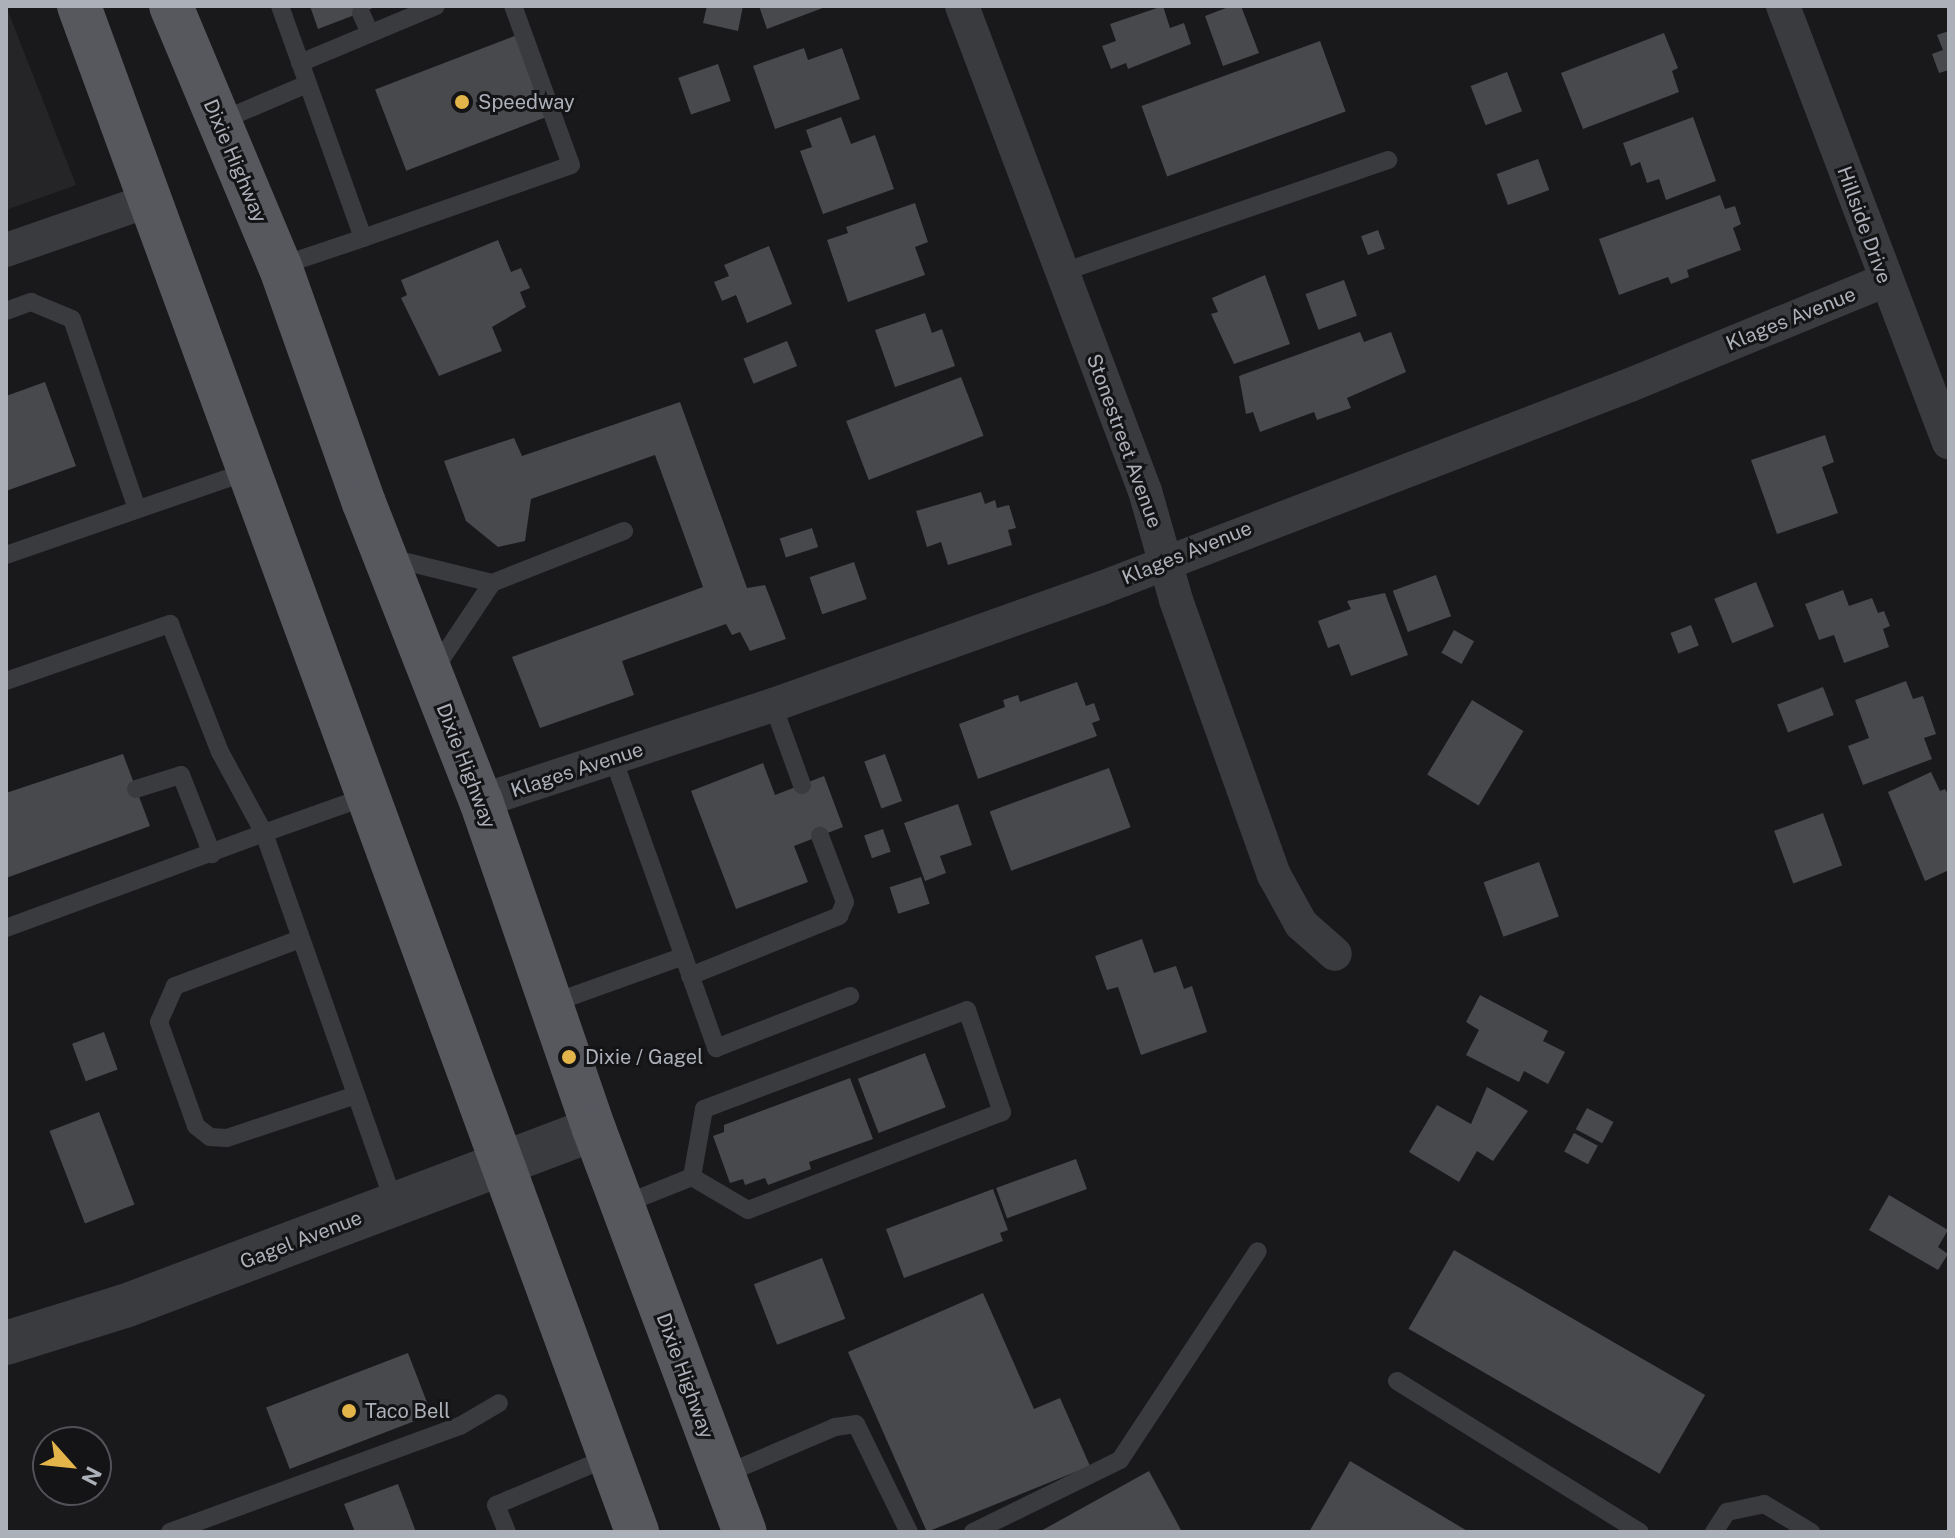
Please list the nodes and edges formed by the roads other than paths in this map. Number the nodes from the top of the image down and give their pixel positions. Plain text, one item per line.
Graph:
1 (79, 6) edge
2 (171, 6) edge
3 (280, 6) edge
4 (435, 6) edge
5 (513, 6) edge
6 (962, 6) edge
7 (1783, 6) edge
8 (361, 13) dead end
9 (370, 33) junction
10 (300, 63) junction
11 (307, 84) junction
12 (218, 122) junction
13 (1388, 160) dead end
14 (150, 200) junction
15 (363, 238) junction
16 (8, 243) edge
17 (280, 266) junction
18 (1063, 272) junction
19 (1884, 281) junction
20 (6, 311) edge
21 (1949, 442) edge
22 (249, 471) junction
23 (137, 509) junction
24 (624, 531) dead end
25 (6, 555) edge
26 (385, 556) junction
27 (1165, 562) junction
28 (492, 583) junction
29 (432, 674) junction
30 (6, 681) edge
31 (773, 705) junction
32 (613, 758) junction
33 (802, 785) dead end
34 (136, 789) dead end
35 (368, 796) junction
36 (481, 801) junction
37 (264, 833) junction
38 (820, 836) dead end
39 (212, 854) junction
40 (6, 928) edge
41 (300, 939) junction
42 (1335, 954) dead end
43 (684, 956) junction
44 (690, 976) junction
45 (850, 996) dead end
46 (550, 1004) junction
47 (356, 1095) junction
48 (594, 1129) junction
49 (502, 1166) junction
50 (692, 1177) junction
51 (395, 1204) junction
52 (622, 1205) junction
53 (1258, 1251) dead end
54 (6, 1343) edge
55 (1397, 1381) dead end
56 (499, 1403) dead end
57 (609, 1457) junction
58 (723, 1475) junction
59 (170, 1532) edge
60 (507, 1532) edge
61 (637, 1532) edge
62 (745, 1532) edge
63 (909, 1532) edge
64 (973, 1532) edge
65 (1640, 1532) edge
66 (1714, 1532) edge
67 (1811, 1532) edge

1 - 14 main road
2 - 12 main road, Dixie Highway
3 - 10 lane
4 - 9 lane
5 - 15 lane
6 - 18 street, Stonestreet Avenue
7 - 19 street, Hillside Drive
8 - 9 lane
9 - 10 lane
10 - 11 lane
11 - 12 lane
11 - 15 lane
12 - 17 main road, Dixie Highway
13 - 18 lane
14 - 16 street
14 - 22 main road
15 - 17 lane
17 - 26 main road, Dixie Highway
18 - 27 street, Stonestreet Avenue
19 - 21 street, Hillside Drive
19 - 27 street, Klages Avenue
20 - 23 lane
22 - 23 lane
22 - 35 main road
23 - 25 lane
24 - 28 lane
26 - 28 lane
26 - 29 main road, Dixie Highway
27 - 31 street, Klages Avenue
27 - 42 street, Stonestreet Avenue
28 - 29 lane
29 - 36 main road, Dixie Highway
30 - 37 lane
31 - 32 street, Klages Avenue
31 - 33 lane
32 - 36 street, Klages Avenue
32 - 43 lane
34 - 39 lane
35 - 37 lane
35 - 49 main road
36 - 46 main road, Dixie Highway
37 - 39 lane
37 - 41 lane
38 - 44 lane
39 - 40 lane
41 - 47 lane
41 - 47 lane
43 - 44 lane
43 - 46 lane
44 - 45 lane
46 - 48 main road, Dixie Highway
47 - 51 lane
48 - 49 street, Gagel Avenue
48 - 52 main road, Dixie Highway
49 - 51 street, Gagel Avenue
49 - 57 main road
50 - 50 lane
50 - 52 lane
51 - 54 street, Gagel Avenue
52 - 58 main road, Dixie Highway
53 - 64 lane
55 - 65 lane
56 - 59 lane
57 - 60 lane
57 - 61 main road
58 - 62 main road, Dixie Highway
58 - 63 lane
66 - 67 lane

